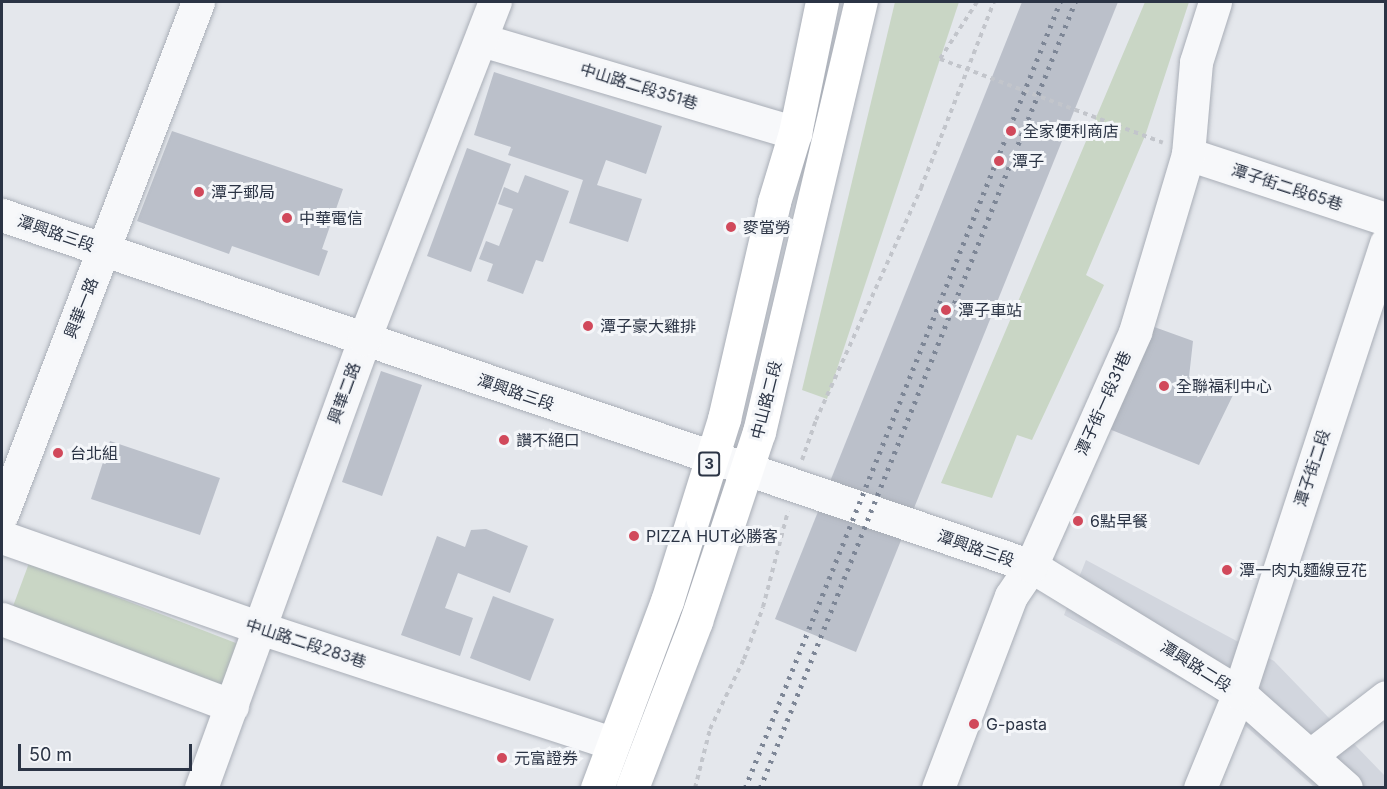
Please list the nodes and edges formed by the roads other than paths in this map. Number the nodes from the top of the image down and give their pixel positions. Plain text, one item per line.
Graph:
1 (198, 2) edge
2 (495, 2) edge
3 (822, 2) edge
4 (861, 2) edge
5 (1215, 2) edge
6 (482, 40) junction
7 (795, 133) junction
8 (1188, 154) junction
9 (2, 215) edge
10 (1386, 219) edge
11 (1386, 243) edge
12 (104, 249) junction
13 (1380, 277) edge
14 (364, 339) junction
15 (711, 459) junction
16 (10, 466) edge
17 (747, 470) junction
18 (2, 514) edge
19 (2, 537) edge
20 (1031, 566) junction
21 (2, 619) edge
22 (260, 628) junction
23 (1239, 693) junction
24 (1386, 697) edge
25 (232, 706) junction
26 (612, 742) junction
27 (1312, 754) junction
28 (201, 788) edge
29 (597, 788) edge
30 (633, 788) edge
31 (938, 788) edge
32 (1200, 788) edge
33 (1346, 788) edge

1 - 12 street, 興華一路
2 - 6 street, 興華二路
3 - 7 main road, 3
4 - 17 main road, 中山路二段 / 3
5 - 8 street, 潭子街一段31巷
6 - 7 street, 中山路二段351巷
6 - 14 street, 興華二路
7 - 15 main road, 3
8 - 10 street, 潭子街二段65巷
8 - 20 street, 潭子街一段31巷
9 - 12 street, 潭興路三段
11 - 13 street, 潭子街二段
12 - 14 street, 潭興路三段
12 - 16 street, 興華一路
13 - 23 street, 潭子街二段
14 - 15 street, 潭興路三段
14 - 22 street, 興華二路
15 - 17 street, 潭興路三段
15 - 26 main road, 3
16 - 18 street, 興華一路
17 - 20 street, 潭興路三段
17 - 30 main road, 中山路二段 / 3
19 - 22 street, 中山路二段283巷
20 - 23 street, 潭興路二段
20 - 31 street, 潭子街一段31巷
21 - 25 street
22 - 25 street, 興華二路
22 - 26 street, 中山路二段283巷
23 - 27 street, 潭興路二段
23 - 32 street, 潭子街二段
24 - 27 street
25 - 28 street, 興華二路
26 - 29 main road, 3
27 - 33 street, 潭興路二段

